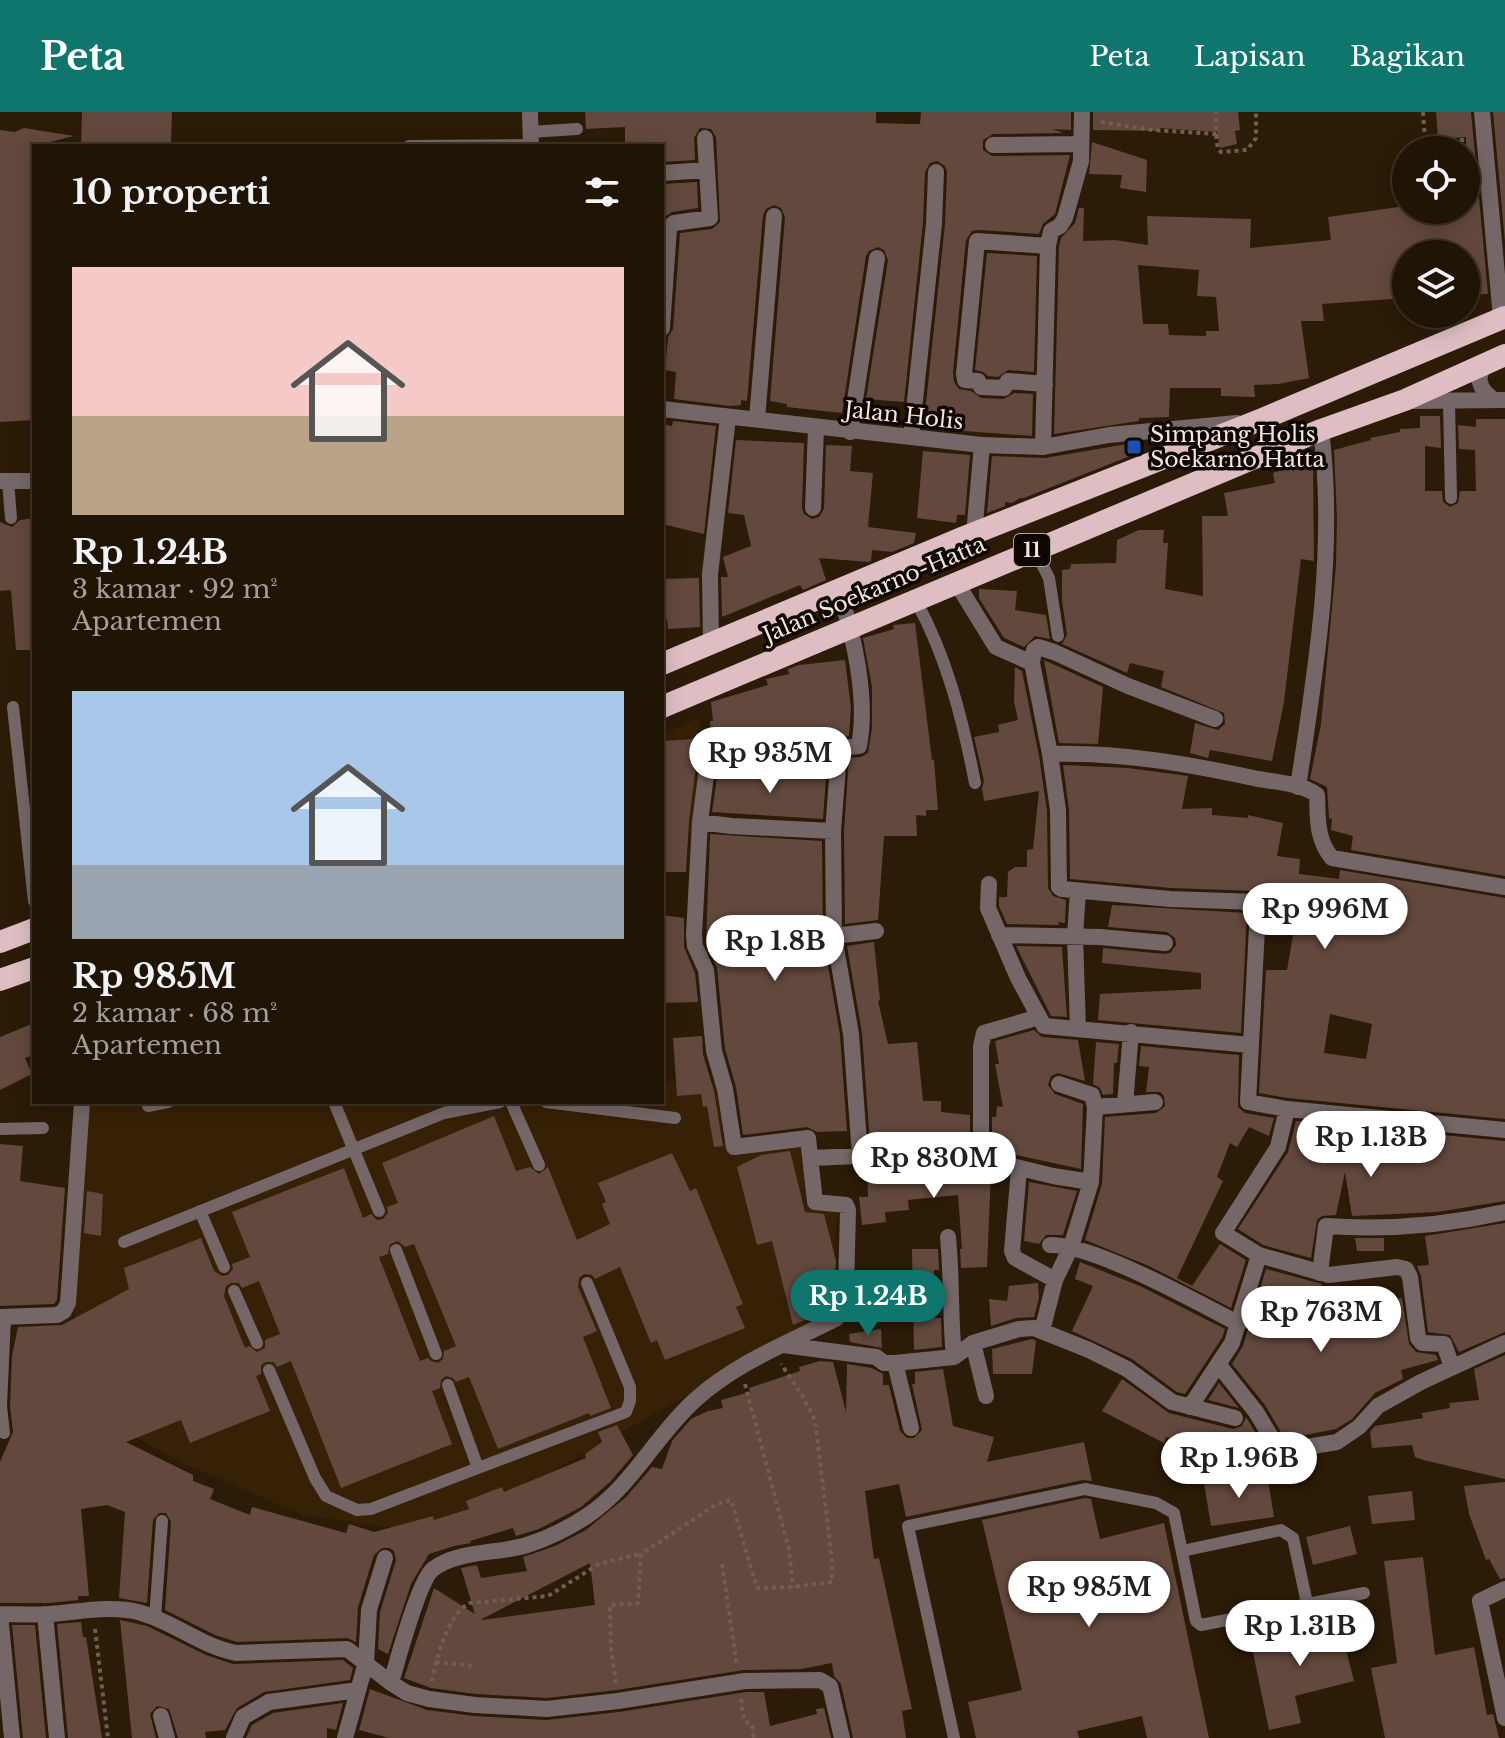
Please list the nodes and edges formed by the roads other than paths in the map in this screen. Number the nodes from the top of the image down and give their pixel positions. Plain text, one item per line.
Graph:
1 (530, 112) edge
2 (1482, 112) edge
3 (1082, 116) edge
4 (577, 129) dead end
5 (705, 138) dead end
6 (530, 141) edge
7 (457, 144) edge
8 (1081, 144) junction
9 (993, 145) dead end
10 (707, 170) junction
11 (936, 172) dead end
12 (664, 173) edge
13 (774, 216) dead end
14 (1048, 246) junction
15 (877, 258) dead end
16 (664, 299) edge
17 (1503, 318) edge
18 (1497, 358) edge
19 (1045, 384) junction
20 (1405, 400) junction
21 (1500, 400) edge
22 (1449, 402) junction
23 (664, 409) edge
24 (728, 417) junction
25 (757, 419) junction
26 (1260, 420) junction
27 (816, 428) junction
28 (1321, 430) junction
29 (850, 432) junction
30 (1141, 433) junction
31 (911, 437) junction
32 (982, 445) junction
33 (1043, 447) junction
34 (1148, 465) junction
35 (4, 481) edge
36 (32, 481) edge
37 (1451, 498) dead end
38 (813, 508) dead end
39 (11, 518) dead end
40 (974, 534) junction
41 (1034, 549) junction
42 (956, 582) junction
43 (839, 592) junction
44 (916, 601) junction
45 (851, 627) junction
46 (1058, 636) dead end
47 (711, 643) junction
48 (664, 663) edge
49 (1032, 663) junction
50 (664, 706) edge
51 (13, 707) dead end
52 (1215, 719) dead end
53 (1050, 754) junction
54 (838, 766) junction
55 (975, 783) dead end
56 (1298, 787) junction
57 (700, 822) junction
58 (833, 831) junction
59 (32, 883) edge
60 (989, 884) dead end
61 (1505, 887) edge
62 (1078, 891) junction
63 (32, 930) edge
64 (876, 931) dead end
65 (999, 935) junction
66 (834, 936) junction
67 (1075, 936) junction
68 (0, 942) edge
69 (1165, 943) dead end
70 (32, 969) edge
71 (0, 980) edge
72 (1039, 1017) junction
73 (1078, 1029) junction
74 (1131, 1032) junction
75 (1250, 1045) junction
76 (1059, 1084) dead end
77 (1155, 1102) dead end
78 (82, 1104) edge
79 (158, 1104) edge
80 (335, 1104) edge
81 (490, 1104) edge
82 (512, 1104) edge
83 (562, 1104) edge
84 (1125, 1104) junction
85 (148, 1106) dead end
86 (1095, 1107) junction
87 (1287, 1109) junction
88 (675, 1118) dead end
89 (43, 1128) dead end
90 (0, 1129) edge
91 (1505, 1130) edge
92 (353, 1148) junction
93 (860, 1155) junction
94 (811, 1158) junction
95 (981, 1158) junction
96 (539, 1165) dead end
97 (1019, 1169) junction
98 (1091, 1182) junction
99 (200, 1211) junction
100 (379, 1211) dead end
101 (1505, 1212) edge
102 (948, 1237) dead end
103 (124, 1242) dead end
104 (1050, 1245) dead end
105 (1071, 1247) junction
106 (396, 1250) dead end
107 (1259, 1255) junction
108 (224, 1267) dead end
109 (1320, 1273) junction
110 (1055, 1280) junction
111 (587, 1283) dead end
112 (234, 1291) dead end
113 (3, 1317) edge
114 (1239, 1324) junction
115 (1042, 1331) junction
116 (257, 1343) dead end
117 (973, 1343) junction
118 (1505, 1343) edge
119 (776, 1347) junction
120 (436, 1354) dead end
121 (954, 1357) junction
122 (895, 1363) junction
123 (1218, 1364) junction
124 (1452, 1367) junction
125 (269, 1370) dead end
126 (448, 1385) dead end
127 (986, 1396) dead end
128 (1190, 1407) junction
129 (1235, 1418) dead end
130 (911, 1428) dead end
131 (4, 1433) dead end
132 (478, 1468) junction
133 (162, 1521) dead end
134 (1182, 1551) junction
135 (385, 1558) dead end
136 (1505, 1589) edge
137 (1364, 1593) dead end
138 (1307, 1603) junction
139 (0, 1614) edge
140 (45, 1614) junction
141 (155, 1618) junction
142 (366, 1662) junction
143 (391, 1683) junction
144 (358, 1690) junction
145 (161, 1716) dead end
146 (1505, 1718) edge
147 (12, 1738) edge
148 (57, 1738) edge
149 (167, 1738) edge
150 (234, 1738) edge
151 (345, 1738) edge
152 (842, 1738) edge
153 (954, 1738) edge

1 - 6 street
2 - 17 street
3 - 8 street
4 - 6 lane
5 - 10 street
6 - 7 lane
8 - 9 street
8 - 14 street
10 - 12 street
10 - 16 street
11 - 31 street
13 - 25 street
14 - 19 street
14 - 19 street
15 - 29 street
17 - 26 highway, Jalan Soekarno-Hatta / 11
18 - 20 highway, Jalan Soekarno-Hatta / 11
18 - 21 street
19 - 33 street
20 - 22 street
20 - 28 highway, Jalan Soekarno-Hatta / 11
21 - 22 street
22 - 37 lane
23 - 24 street, Jalan Holis
24 - 25 street, Jalan Holis
24 - 47 street
25 - 27 street, Jalan Holis
26 - 30 street, Jalan Holis
26 - 34 highway, Jalan Soekarno-Hatta / 11
27 - 29 street, Jalan Holis
27 - 38 street
28 - 41 highway, Jalan Soekarno-Hatta / 11
28 - 56 street
29 - 31 street, Jalan Holis
30 - 33 street, Jalan Holis
30 - 34 street
31 - 32 street, Jalan Holis
32 - 33 street, Jalan Holis
32 - 40 street
34 - 40 highway, Jalan Soekarno-Hatta / 11
35 - 36 street
35 - 39 lane
40 - 43 highway, Jalan Soekarno-Hatta / 11
41 - 42 highway, Jalan Soekarno-Hatta / 11
41 - 46 lane
42 - 44 highway, Jalan Soekarno-Hatta / 11
42 - 49 street
43 - 45 street
43 - 47 highway, Jalan Soekarno-Hatta / 11
44 - 45 highway, Jalan Soekarno-Hatta / 11
44 - 55 lane
45 - 50 highway, Jalan Soekarno-Hatta / 11
45 - 54 street
47 - 48 highway, Jalan Soekarno-Hatta / 11
49 - 52 street
49 - 53 street
51 - 59 lane
53 - 56 street
53 - 62 street
54 - 57 street
54 - 58 street
56 - 61 street
57 - 58 street
57 - 94 street
58 - 66 street
60 - 65 street
62 - 67 street
62 - 75 street
63 - 68 highway
64 - 66 street
65 - 67 street
65 - 72 street
66 - 93 street
67 - 69 street
67 - 73 street
70 - 71 highway
72 - 73 street
72 - 95 street
73 - 74 street
74 - 75 street
74 - 84 street
75 - 87 street
76 - 86 street
77 - 84 street
78 - 113 street
79 - 85 lane
80 - 92 lane
81 - 92 lane
82 - 96 lane
83 - 88 lane
84 - 86 street
86 - 98 street
87 - 91 street
87 - 107 street
89 - 90 lane
92 - 99 lane
92 - 100 lane
93 - 94 street
93 - 95 street
94 - 119 street
95 - 97 street
97 - 98 street
97 - 110 street
98 - 105 street
99 - 103 lane
99 - 108 lane
101 - 109 street
102 - 121 street
104 - 105 street
105 - 110 street
105 - 114 street
106 - 120 lane
107 - 109 street
107 - 114 street
109 - 124 street
110 - 115 street
111 - 132 lane
112 - 116 lane
113 - 131 lane
114 - 123 street
115 - 117 street
115 - 128 street
117 - 121 street
117 - 127 street
118 - 124 street
119 - 122 street
119 - 143 street
121 - 122 street
122 - 130 street
123 - 124 street
123 - 128 street
125 - 132 lane
126 - 132 lane
128 - 129 street
133 - 141 lane
134 - 138 lane
134 - 138 lane
134 - 153 lane
135 - 142 street
136 - 146 street
137 - 138 lane
139 - 140 street
139 - 147 street
140 - 141 street
140 - 148 street
141 - 142 street
142 - 143 street
142 - 144 street
143 - 152 street
144 - 150 street
144 - 151 street
145 - 149 street

